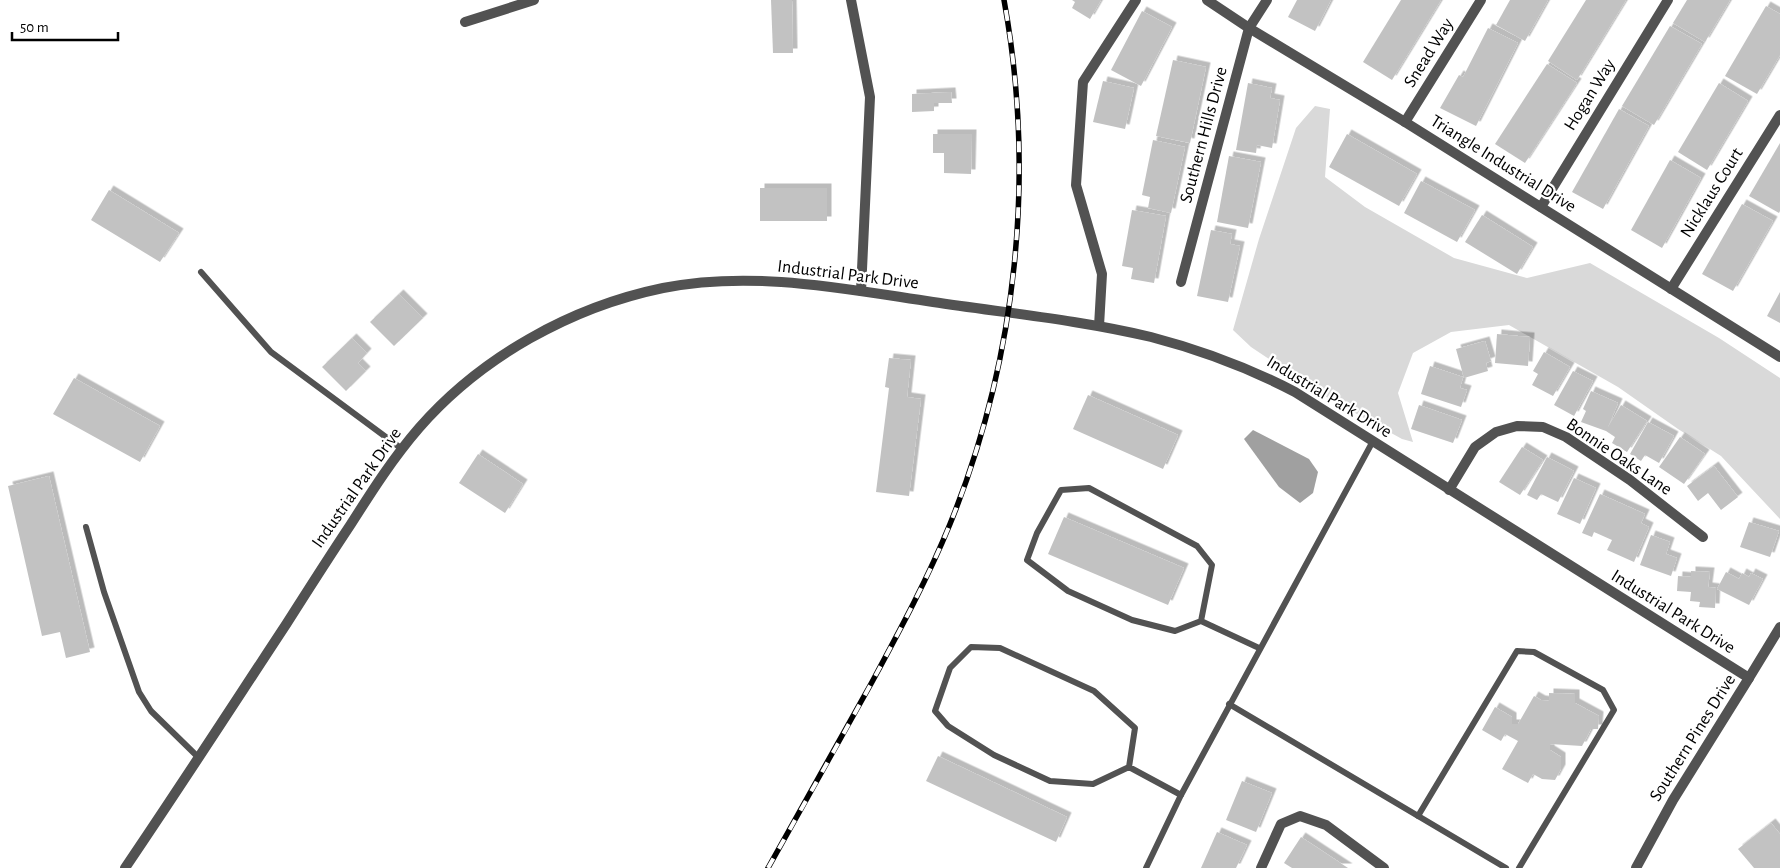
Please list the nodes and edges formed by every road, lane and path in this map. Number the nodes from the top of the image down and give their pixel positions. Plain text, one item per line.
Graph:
1 (534, 0) edge
2 (851, 0) edge
3 (1136, 0) edge
4 (1208, 0) edge
5 (1267, 0) edge
6 (1480, 0) edge
7 (1668, 0) edge
8 (465, 22) dead end
9 (1249, 28) junction
10 (1780, 115) edge
11 (1405, 122) junction
12 (1540, 207) junction
13 (201, 272) dead end
14 (1181, 282) dead end
15 (1671, 289) junction
16 (861, 292) junction
17 (1099, 326) junction
18 (1780, 357) edge
19 (1373, 441) junction
20 (402, 450) junction
21 (1449, 490) junction
22 (86, 527) dead end
23 (1703, 537) dead end
24 (1201, 621) junction
25 (1780, 627) edge
26 (1259, 648) junction
27 (1748, 678) junction
28 (1229, 704) junction
29 (199, 758) junction
30 (1129, 767) junction
31 (1181, 795) junction
32 (1418, 816) junction
33 (125, 868) edge
34 (1146, 868) edge
35 (1261, 868) edge
36 (1384, 868) edge
37 (1506, 868) edge
38 (1520, 868) edge
39 (1636, 868) edge

1 - 8 street
2 - 16 street
3 - 17 street
4 - 9 street, Triangle Industrial Drive
5 - 9 street, Southern Hills Drive
6 - 11 street, Snead Way
7 - 12 street, Hogan Way
9 - 11 street, Triangle Industrial Drive
9 - 14 street, Southern Hills Drive
10 - 15 street, Nicklaus Court
11 - 12 street, Triangle Industrial Drive
12 - 15 street, Triangle Industrial Drive
13 - 20 lane
15 - 18 street, Triangle Industrial Drive
16 - 17 street, Industrial Park Drive
16 - 20 street, Industrial Park Drive
17 - 19 street, Industrial Park Drive
19 - 21 street, Industrial Park Drive
19 - 26 lane
20 - 29 street, Industrial Park Drive
21 - 23 street, Bonnie Oaks Lane
21 - 27 street, Industrial Park Drive
22 - 29 lane
24 - 24 lane
24 - 26 lane
25 - 27 street, Southern Pines Drive
26 - 28 lane
27 - 39 street, Southern Pines Drive
28 - 31 lane
28 - 32 lane
29 - 33 street, Industrial Park Drive
30 - 30 lane
30 - 31 lane
31 - 34 lane
32 - 37 lane
32 - 38 lane
35 - 36 street

